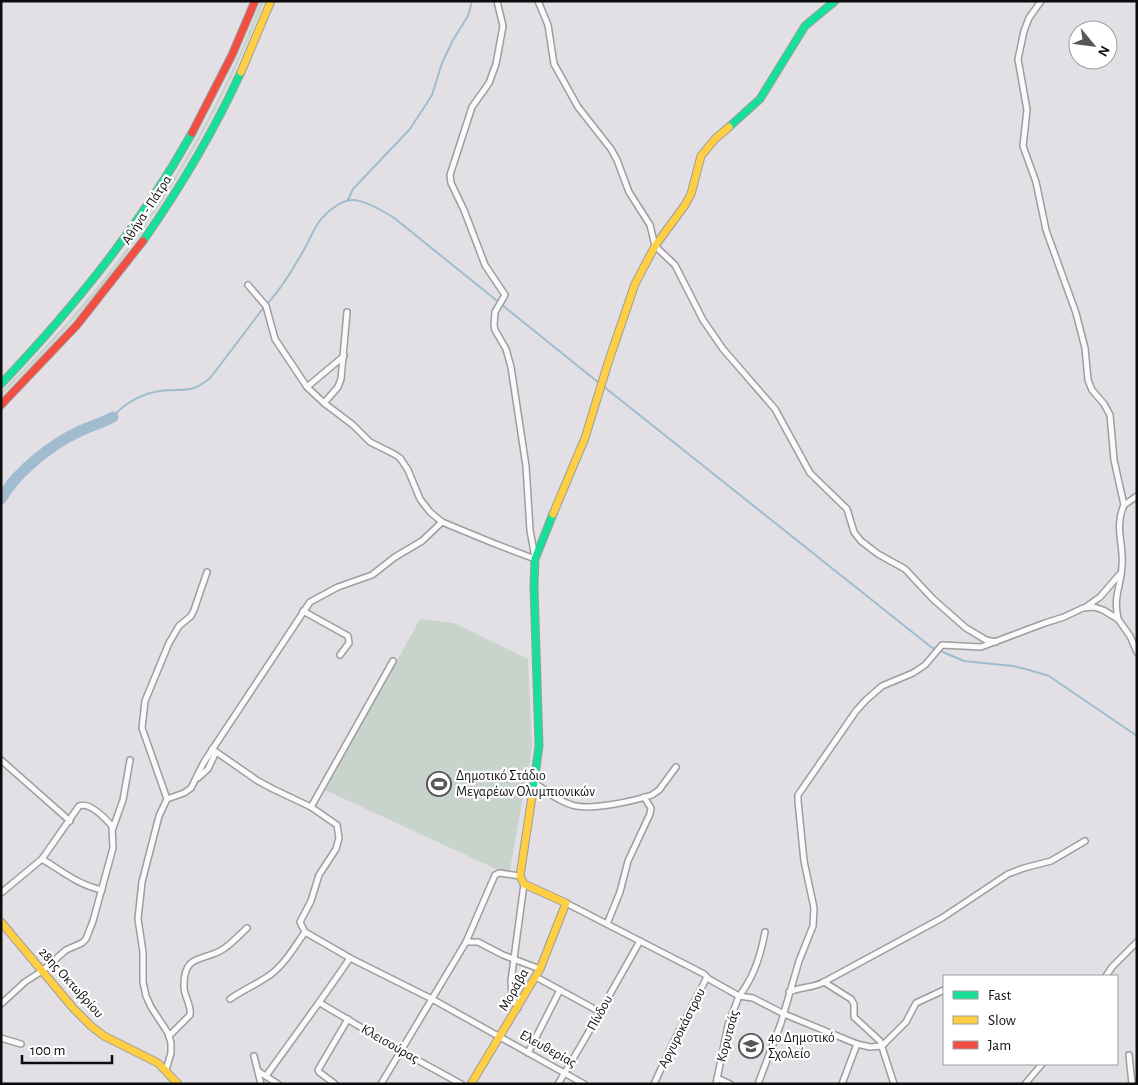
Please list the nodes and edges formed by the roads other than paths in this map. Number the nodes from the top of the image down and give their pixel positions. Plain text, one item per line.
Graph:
1 (255, 1) edge
2 (271, 1) edge
3 (497, 1) edge
4 (538, 1) edge
5 (835, 1) edge
6 (1041, 1) edge
7 (655, 246) junction
8 (248, 285) dead end
9 (347, 312) dead end
10 (344, 356) junction
11 (1, 384) edge
12 (307, 387) junction
13 (324, 404) junction
14 (1, 405) edge
15 (1137, 496) edge
16 (1124, 505) junction
17 (442, 522) junction
18 (535, 558) junction
19 (207, 572) dead end
20 (1121, 573) junction
21 (1083, 608) junction
22 (303, 611) junction
23 (1118, 619) junction
24 (996, 642) junction
25 (1137, 652) edge
26 (340, 655) dead end
27 (393, 661) dead end
28 (214, 751) junction
29 (1, 760) edge
30 (130, 760) dead end
31 (676, 767) dead end
32 (535, 784) junction
33 (644, 797) junction
34 (167, 798) junction
35 (311, 807) junction
36 (70, 821) junction
37 (112, 829) junction
38 (1085, 841) dead end
39 (42, 859) junction
40 (520, 876) junction
41 (524, 884) junction
42 (102, 890) junction
43 (1, 893) edge
44 (566, 903) junction
45 (1, 922) edge
46 (607, 924) junction
47 (247, 928) dead end
48 (305, 932) junction
49 (765, 932) dead end
50 (640, 940) junction
51 (466, 942) junction
52 (1137, 942) edge
53 (350, 958) junction
54 (513, 958) junction
55 (540, 969) junction
56 (42, 971) junction
57 (1107, 975) edge
58 (706, 976) junction
59 (536, 977) junction
60 (824, 982) junction
61 (560, 990) junction
62 (943, 990) edge
63 (789, 992) junction
64 (740, 996) junction
65 (230, 999) dead end
66 (432, 999) junction
67 (320, 1003) junction
68 (1, 1004) edge
69 (518, 1008) junction
70 (600, 1012) junction
71 (784, 1014) junction
72 (348, 1019) junction
73 (169, 1036) junction
74 (500, 1037) junction
75 (1, 1038) edge
76 (21, 1044) dead end
77 (858, 1044) junction
78 (882, 1046) junction
79 (400, 1051) junction
80 (528, 1053) junction
81 (1129, 1055) dead end
82 (254, 1056) dead end
83 (1041, 1065) edge
84 (166, 1070) junction
85 (258, 1071) junction
86 (565, 1073) junction
87 (266, 1076) junction
88 (717, 1081) edge
89 (178, 1084) edge
90 (261, 1084) edge
91 (278, 1084) edge
92 (335, 1084) edge
93 (381, 1084) edge
94 (461, 1084) edge
95 (471, 1084) edge
96 (558, 1084) edge
97 (584, 1084) edge
98 (654, 1084) edge
99 (730, 1084) edge
100 (758, 1084) edge
101 (842, 1084) edge
102 (894, 1084) edge
103 (1025, 1084) edge
104 (1132, 1084) edge

1 - 11 main road, Αθήνα - Πάτρα
2 - 14 main road, Αθήνα - Πάτρα
3 - 18 street
4 - 7 street
5 - 7 main road
6 - 16 street
7 - 18 main road
7 - 24 street
8 - 12 street
9 - 10 street
10 - 12 street
10 - 13 street
12 - 13 street
13 - 17 street
15 - 16 street
16 - 20 street
17 - 18 street
17 - 22 street
18 - 32 main road
19 - 34 street
20 - 21 street
20 - 23 street
21 - 23 street
21 - 24 street
22 - 26 street
22 - 28 street
23 - 25 street
24 - 63 street
27 - 35 street
28 - 34 street
28 - 35 street
29 - 36 street
30 - 37 street
31 - 33 street
32 - 33 street
32 - 40 main road
33 - 46 street
34 - 73 street
35 - 48 street
36 - 37 street
36 - 39 street
37 - 42 street
38 - 60 street
39 - 42 street
39 - 43 street
40 - 41 main road
40 - 51 street
41 - 44 main road
41 - 54 street
42 - 56 street
44 - 46 street, Κορυτσάς
44 - 55 main road, Μοράβα
45 - 56 main road, 28ης Οκτωβρίου
46 - 50 street, Κορυτσάς
47 - 73 street
48 - 53 street, Ελευθερίας
48 - 65 street
49 - 64 street
50 - 58 street, Κορυτσάς
50 - 70 street, Πίνδου
51 - 54 street
51 - 66 street
52 - 57 street
53 - 66 street, Ελευθερίας
53 - 67 street
54 - 55 street
54 - 69 street
55 - 59 main road, Μοράβα
56 - 68 street
56 - 84 main road, 28ης Οκτωβρίου
58 - 64 street, Κορυτσάς
58 - 98 street, Αργυροκάστρου
59 - 61 street
59 - 69 main road, Μοράβα
60 - 63 street
60 - 78 street
61 - 70 street
61 - 80 street
62 - 78 street
63 - 71 street
64 - 71 street
64 - 88 street, Κορυτσάς
66 - 74 street, Ελευθερίας
66 - 79 street
67 - 72 street, Κλεισούρας
67 - 87 street
69 - 74 main road, Μοράβα
70 - 86 street, Πίνδου
71 - 77 street
71 - 100 street
72 - 79 street, Κλεισούρας
72 - 92 street
73 - 84 street
74 - 80 street, Ελευθερίας
74 - 95 main road, Μοράβα
75 - 76 street
77 - 78 street
77 - 101 street
78 - 102 street
79 - 93 street
79 - 94 street, Κλεισούρας
80 - 86 street, Ελευθερίας
81 - 104 street
82 - 85 street
83 - 103 street
84 - 89 main road, 28ης Οκτωβρίου
85 - 87 street
85 - 90 street
86 - 96 street, Πίνδου
86 - 97 street, Ελευθερίας
87 - 91 street
88 - 99 street

